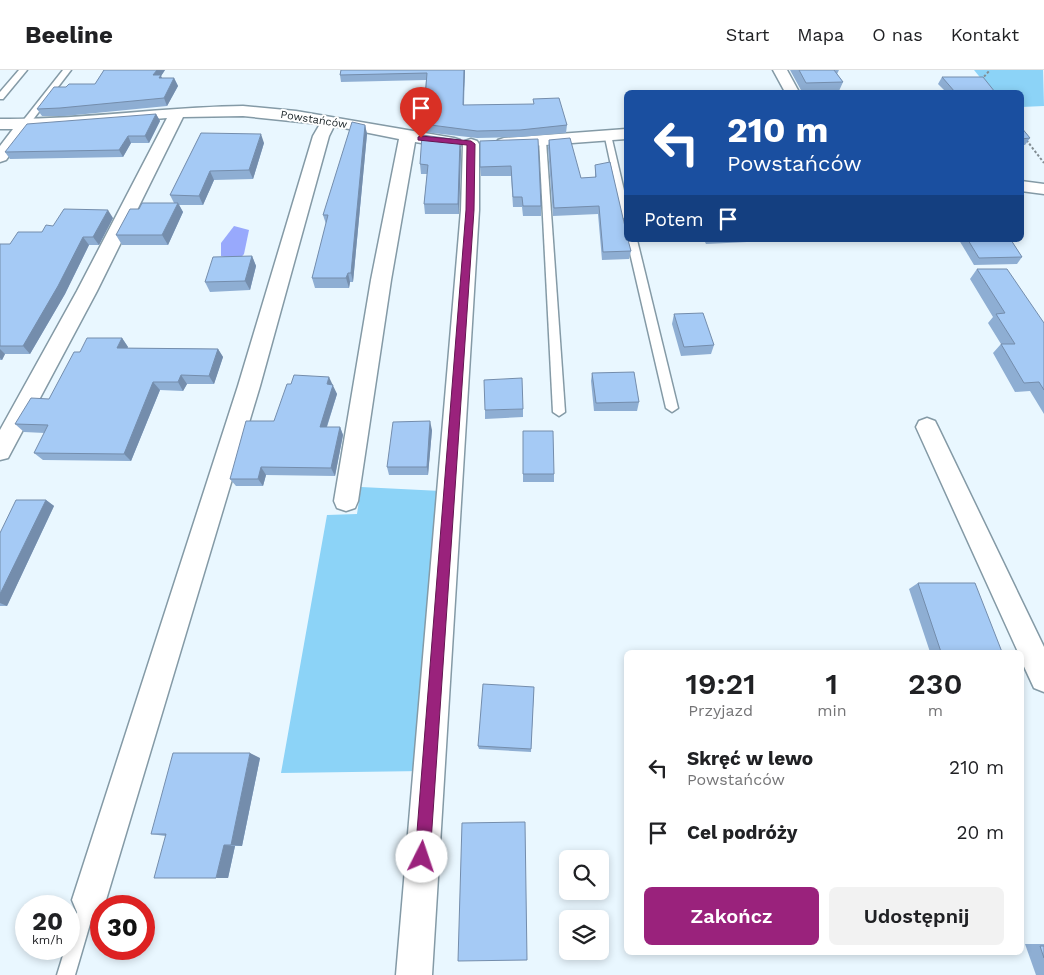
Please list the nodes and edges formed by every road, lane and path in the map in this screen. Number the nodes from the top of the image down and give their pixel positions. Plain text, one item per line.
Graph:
1 (24, 70) edge
2 (67, 70) edge
3 (780, 70) edge
4 (990, 70) edge
5 (980, 81) edge
6 (791, 90) edge
7 (0, 97) edge
8 (178, 112) junction
9 (330, 121) junction
10 (0, 124) edge
11 (25, 124) junction
12 (624, 134) edge
13 (408, 136) junction
14 (607, 136) junction
15 (1024, 138) edge
16 (542, 141) junction
17 (471, 144) junction
18 (0, 157) edge
19 (1044, 163) edge
20 (1024, 186) edge
21 (1044, 189) edge
22 (624, 208) edge
23 (632, 242) edge
24 (672, 408) dead end
25 (559, 412) dead end
26 (927, 427) dead end
27 (0, 451) edge
28 (346, 501) dead end
29 (1044, 678) edge
30 (89, 900) joint
31 (66, 975) edge
32 (414, 975) edge

1 - 7 lane
2 - 11 lane
3 - 6 street
4 - 5 path
8 - 9 street, Powstańców
8 - 11 street, Powstańców
8 - 27 street
9 - 13 street, Powstańców
9 - 30 street
10 - 11 street, Powstańców
11 - 18 street
12 - 14 street, Powstańców
13 - 17 street, Powstańców
13 - 28 street
14 - 16 street, Powstańców
14 - 22 lane
15 - 19 path
16 - 17 street, Powstańców
16 - 25 lane
17 - 32 street
20 - 21 street
23 - 24 lane
26 - 29 street
30 - 31 lane

